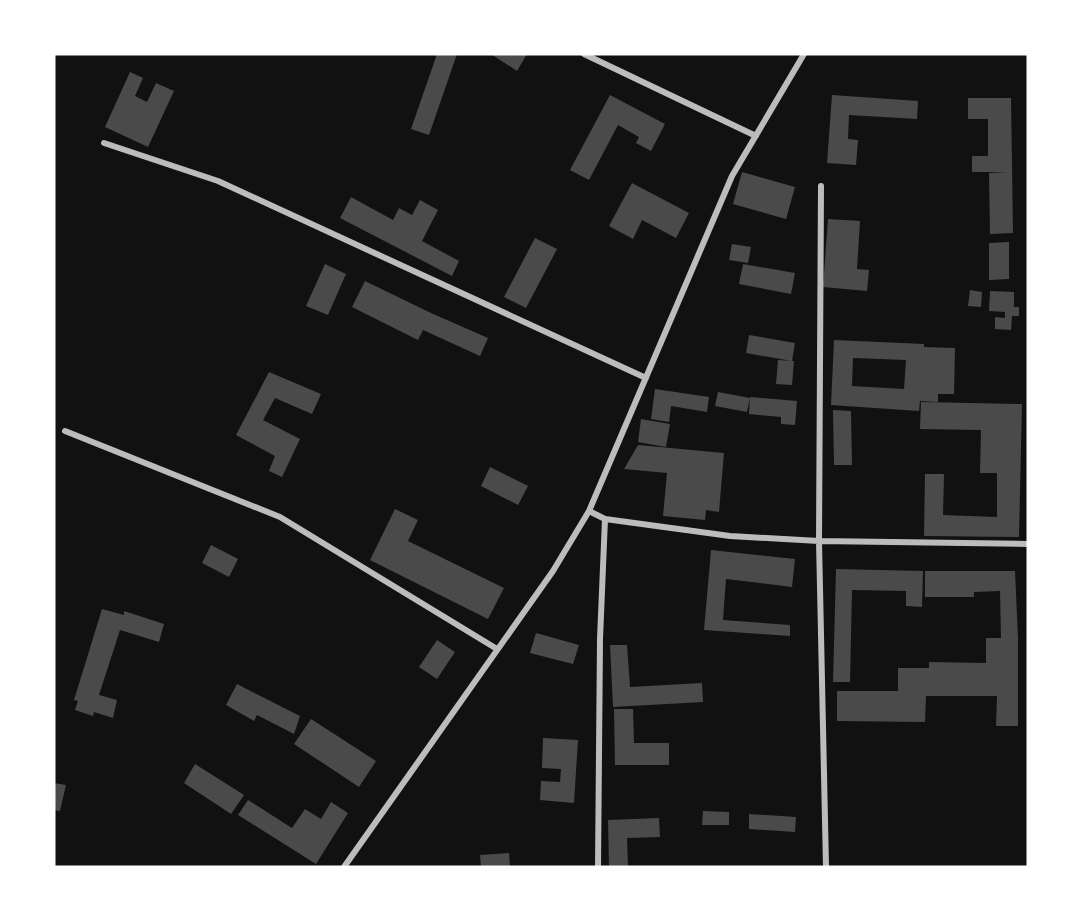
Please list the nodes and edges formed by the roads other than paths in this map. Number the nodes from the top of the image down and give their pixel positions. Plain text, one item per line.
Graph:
1 (584, 54) edge
2 (804, 54) edge
3 (756, 136) junction
4 (104, 144) dead end
5 (821, 186) dead end
6 (646, 378) junction
7 (64, 431) dead end
8 (589, 511) junction
9 (605, 519) junction
10 (819, 541) junction
11 (1028, 544) edge
12 (497, 650) junction
13 (344, 867) edge
14 (598, 867) edge
15 (826, 867) edge

1 - 3 street
2 - 3 street
3 - 6 street
4 - 6 street
5 - 10 street
6 - 8 street
7 - 12 street
8 - 9 street
8 - 12 street
9 - 10 street
9 - 14 street
10 - 11 street
10 - 15 street
12 - 13 street

